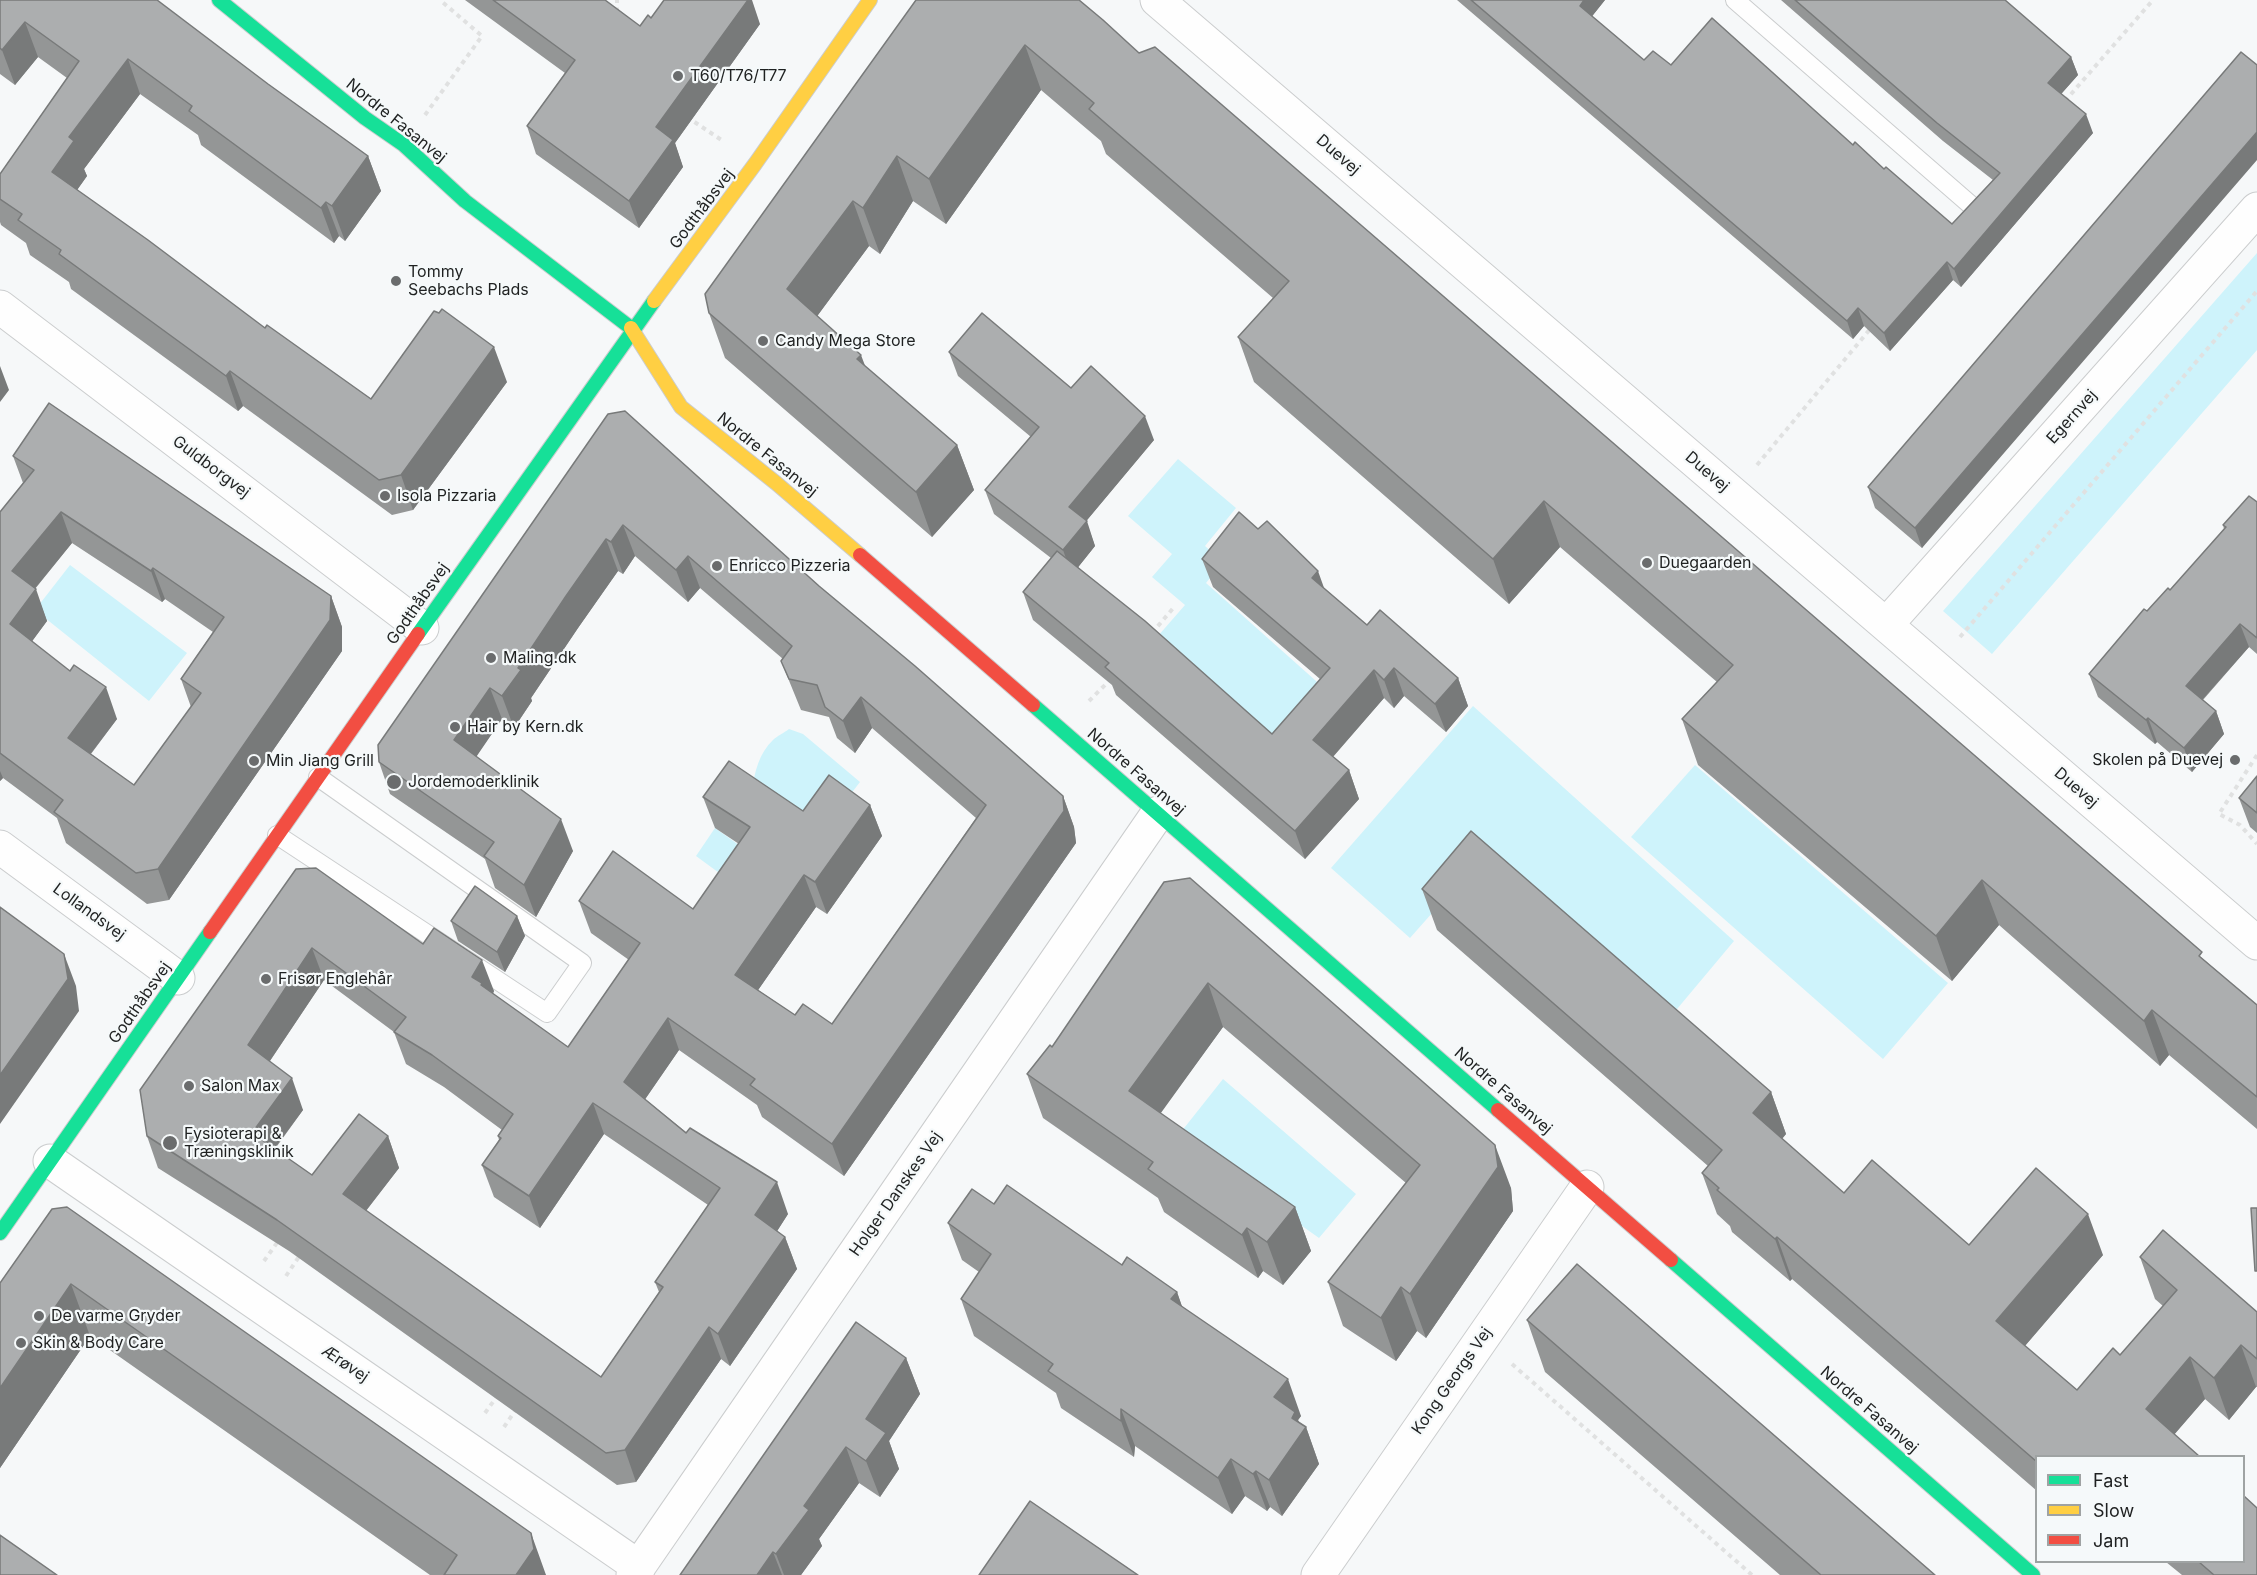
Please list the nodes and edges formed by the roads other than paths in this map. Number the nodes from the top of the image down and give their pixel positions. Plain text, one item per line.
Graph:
1 (219, 0) edge
2 (870, 0) edge
3 (1157, 0) edge
4 (1735, 0) edge
5 (1973, 207) edge
6 (2257, 209) edge
7 (0, 307) edge
8 (633, 329) junction
9 (1886, 625) junction
10 (422, 628) junction
11 (318, 777) junction
12 (1158, 813) junction
13 (277, 835) junction
14 (0, 847) edge
15 (2257, 943) edge
16 (178, 978) junction
17 (50, 1161) junction
18 (1587, 1187) junction
19 (0, 1233) edge
20 (636, 1571) edge
21 (1318, 1575) edge
22 (2033, 1575) edge

1 - 8 street, Nordre Fasanvej
2 - 8 street, Godthåbsvej
3 - 9 street, Duevej
4 - 5 lane
6 - 9 street, Egernvej
7 - 10 street, Guldborgvej
8 - 10 street, Godthåbsvej
8 - 12 street, Nordre Fasanvej
9 - 15 street, Duevej
10 - 11 street, Godthåbsvej
11 - 13 street, Godthåbsvej
11 - 13 lane
12 - 18 street, Nordre Fasanvej
12 - 20 street, Holger Danskes Vej
13 - 16 street, Godthåbsvej
14 - 16 street, Lollandsvej
16 - 17 street, Godthåbsvej
17 - 19 street, Godthåbsvej
17 - 20 street, Ærøvej
18 - 21 street, Kong Georgs Vej
18 - 22 street, Nordre Fasanvej

